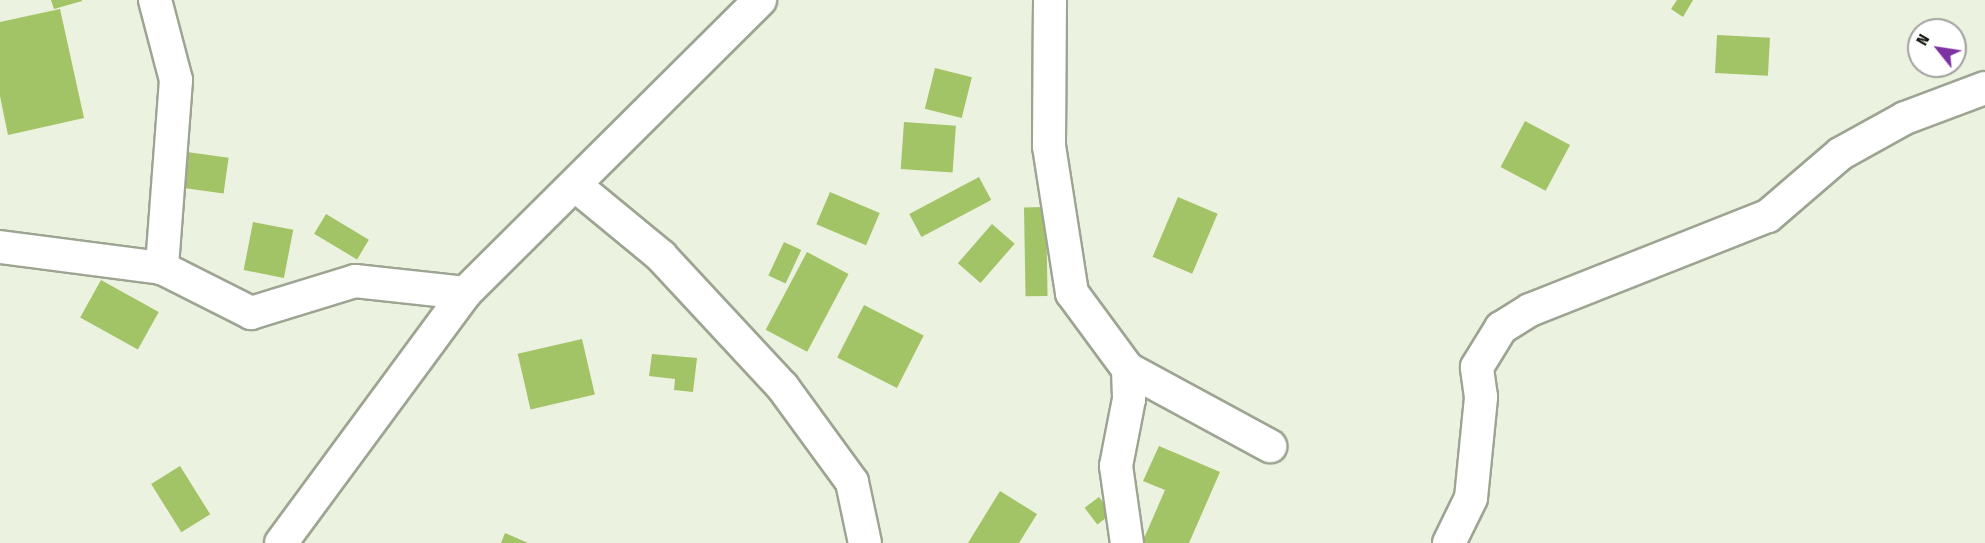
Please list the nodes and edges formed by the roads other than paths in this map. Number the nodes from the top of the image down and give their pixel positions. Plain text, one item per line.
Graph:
1 (155, 0) edge
2 (1050, 0) edge
3 (750, 4) edge
4 (1985, 88) edge
5 (575, 186) junction
6 (0, 247) edge
7 (162, 268) junction
8 (465, 293) junction
9 (1128, 369) junction
10 (1270, 446) dead end
11 (281, 543) edge
12 (865, 543) edge
13 (1127, 543) edge
14 (1449, 543) edge

1 - 7 street
2 - 9 street
3 - 5 street
4 - 14 street
5 - 8 street
5 - 12 street
6 - 7 street
7 - 8 street
8 - 11 street
9 - 10 street
9 - 13 street

